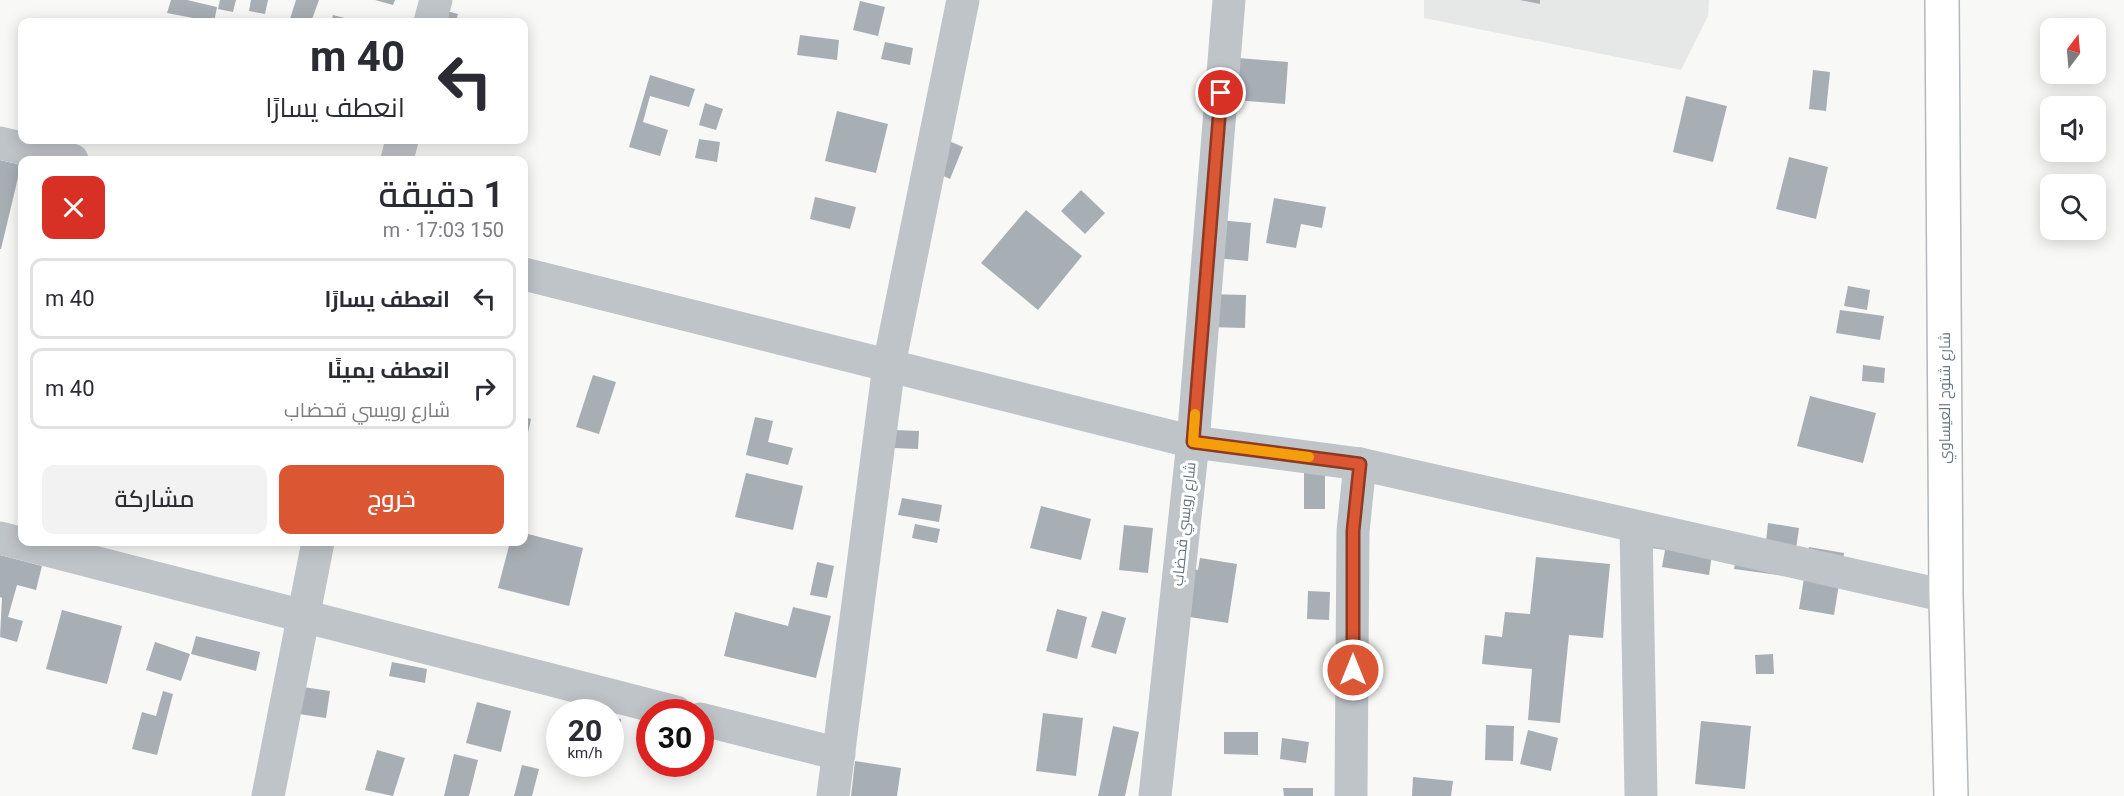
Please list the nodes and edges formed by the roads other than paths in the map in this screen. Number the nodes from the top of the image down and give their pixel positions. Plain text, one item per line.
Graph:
1 (436, 0) edge
2 (963, 0) edge
3 (1229, 0) edge
4 (1942, 0) edge
5 (431, 18) edge
6 (0, 143) edge
7 (55, 156) edge
8 (528, 275) edge
9 (889, 364) junction
10 (1193, 442) junction
11 (1360, 464) junction
12 (1636, 527) junction
13 (0, 538) edge
14 (18, 543) edge
15 (31, 546) edge
16 (317, 546) edge
17 (1946, 596) junction
18 (303, 617) junction
19 (636, 702) edge
20 (714, 723) edge
21 (839, 754) junction
22 (268, 796) edge
23 (833, 796) edge
24 (1155, 796) edge
25 (1351, 796) edge
26 (1641, 796) edge
27 (1951, 796) edge

1 - 5 street
2 - 9 street
3 - 10 street, شارع رويسي قحضاب
4 - 17 street, شارع شتوح العيساوي
6 - 7 street
8 - 9 street
9 - 10 street
9 - 21 street
10 - 11 street
10 - 24 street, شارع رويسي قحضاب
11 - 12 street
11 - 25 street
12 - 17 street
12 - 26 street
13 - 14 street
15 - 18 street
16 - 18 street
17 - 27 street, شارع شتوح العيساوي
18 - 19 street
18 - 22 street
20 - 21 street
21 - 23 street

